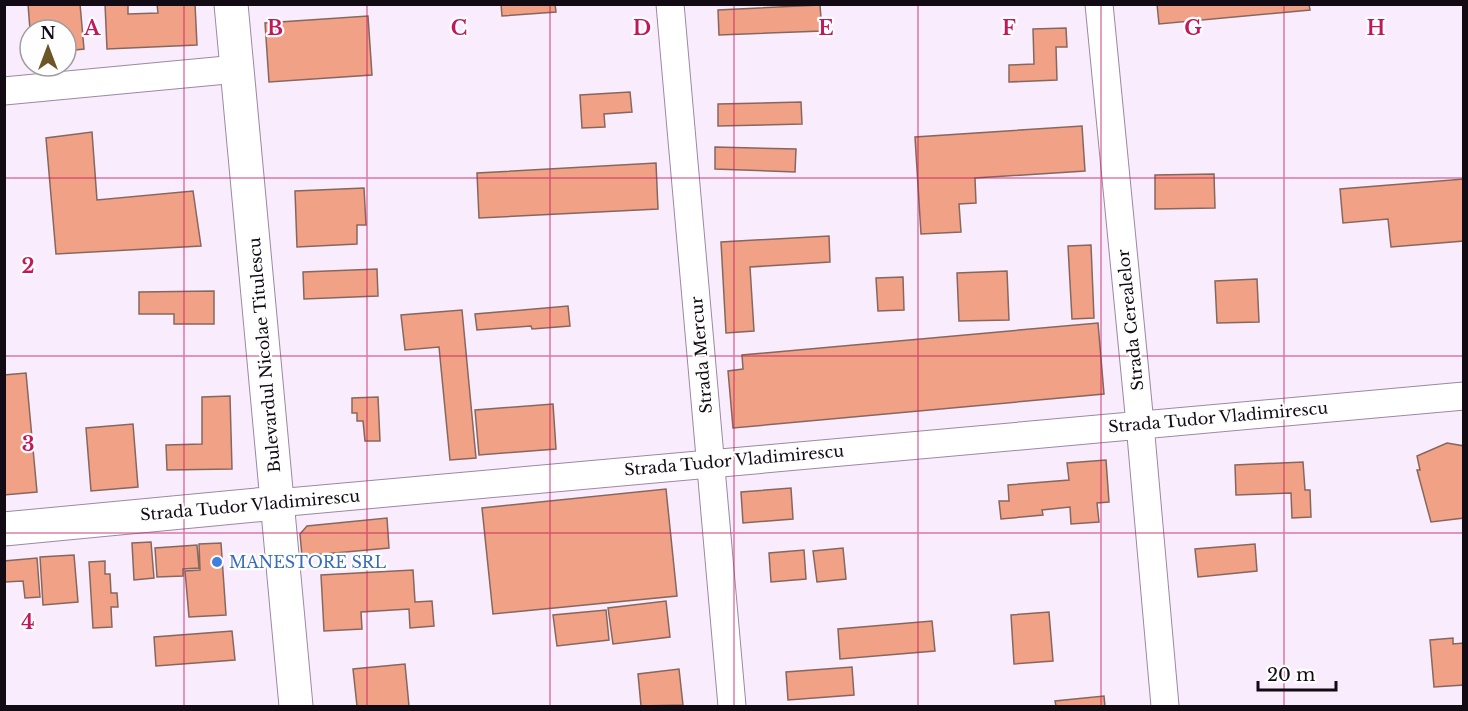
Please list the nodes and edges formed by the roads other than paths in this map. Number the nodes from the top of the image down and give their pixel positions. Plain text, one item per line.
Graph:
1 (231, 4) edge
2 (670, 4) edge
3 (1099, 4) edge
4 (237, 69) junction
5 (4, 91) edge
6 (1464, 396) edge
7 (1140, 424) junction
8 (711, 462) junction
9 (277, 503) junction
10 (4, 529) edge
11 (296, 706) edge
12 (732, 706) edge
13 (1165, 706) edge

1 - 4 street, Bulevardul Nicolae Titulescu
2 - 8 street, Strada Mercur
3 - 7 street, Strada Cerealelor
4 - 5 street
4 - 9 street, Bulevardul Nicolae Titulescu
6 - 7 street, Strada Tudor Vladimirescu
7 - 8 street, Strada Tudor Vladimirescu
7 - 13 street, Strada Cerealelor
8 - 9 street, Strada Tudor Vladimirescu
8 - 12 street, Strada Mercur
9 - 10 street, Strada Tudor Vladimirescu
9 - 11 street, Bulevardul Nicolae Titulescu

